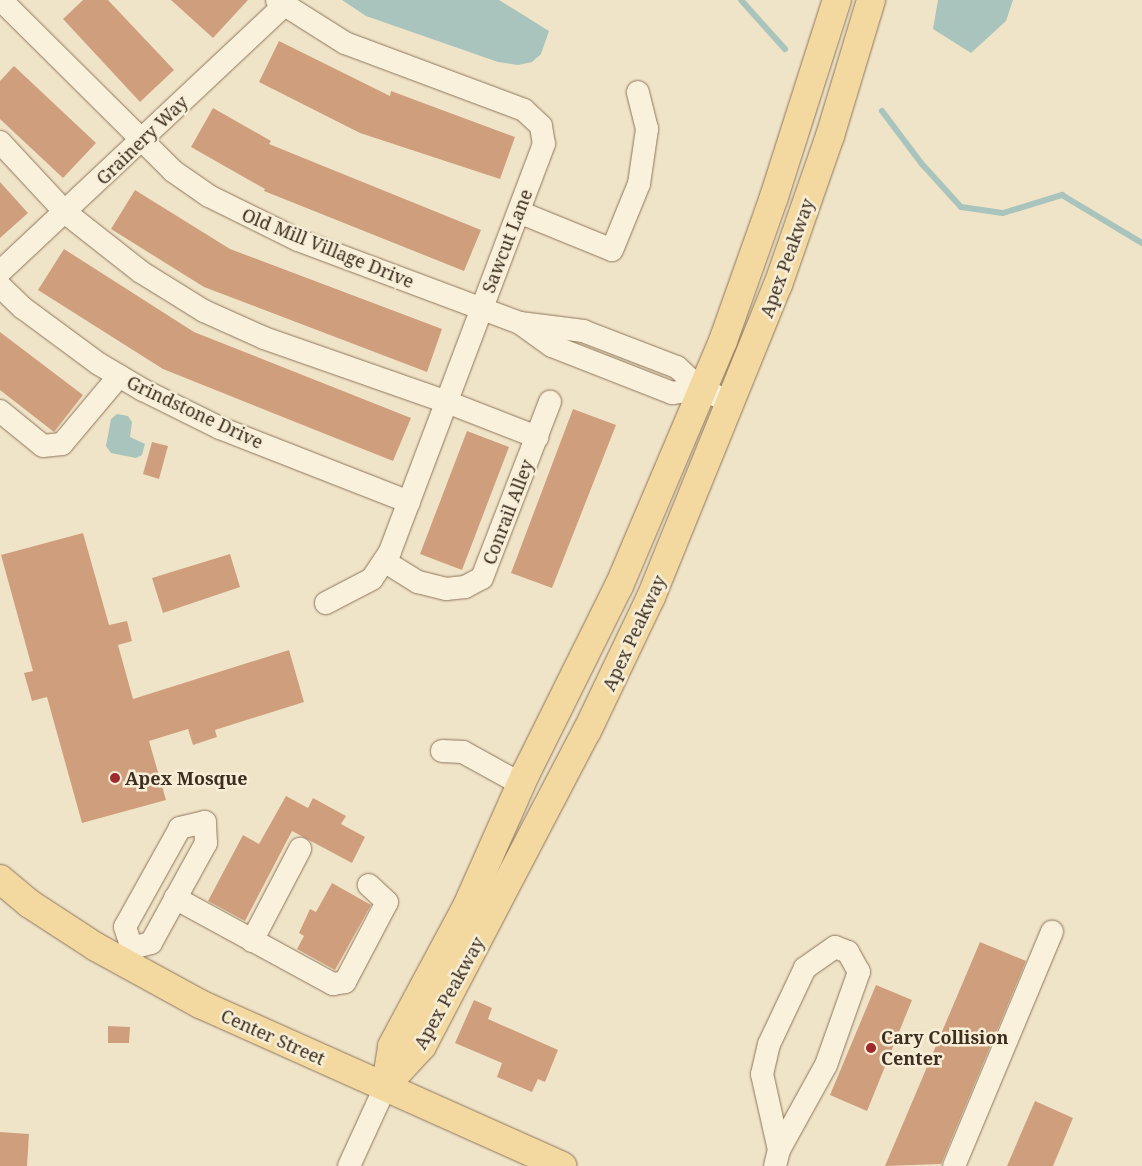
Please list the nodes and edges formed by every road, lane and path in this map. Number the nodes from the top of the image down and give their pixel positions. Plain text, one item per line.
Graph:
1 (2, 0) edge
2 (837, 0) edge
3 (871, 0) edge
4 (280, 3) edge
5 (638, 92) dead end
6 (141, 141) junction
7 (0, 142) edge
8 (519, 212) junction
9 (66, 213) junction
10 (0, 272) edge
11 (0, 286) edge
12 (482, 307) junction
13 (119, 376) junction
14 (701, 390) junction
15 (447, 402) junction
16 (550, 402) dead end
17 (732, 403) junction
18 (0, 411) edge
19 (537, 437) junction
20 (410, 502) junction
21 (384, 561) junction
22 (326, 603) dead end
23 (442, 750) dead end
24 (521, 784) junction
25 (300, 850) dead end
26 (0, 879) edge
27 (370, 885) dead end
28 (175, 898) junction
29 (1052, 932) dead end
30 (258, 944) junction
31 (128, 955) junction
32 (386, 1086) junction
33 (777, 1158) edge
34 (349, 1166) edge
35 (562, 1166) edge
36 (954, 1166) edge

1 - 6 street, Old Mill Village Drive
2 - 14 main road, Apex Peakway
3 - 17 main road, Apex Peakway
4 - 6 street, Grainery Way
4 - 8 street, Sawcut Lane
5 - 8 street
6 - 9 street, Grainery Way
6 - 12 street, Old Mill Village Drive
7 - 9 street
8 - 12 street, Sawcut Lane
9 - 10 street, Grainery Way
9 - 15 street
11 - 13 street, Grindstone Drive
12 - 14 street, Old Mill Village Drive
12 - 15 street, Sawcut Lane
13 - 18 street
13 - 20 street, Grindstone Drive
14 - 17 street, Old Mill Village Drive
14 - 24 main road, Apex Peakway
15 - 19 street
15 - 20 street, Sawcut Lane
16 - 19 street, Conrail Alley
17 - 32 main road, Apex Peakway
19 - 21 street, Conrail Alley
20 - 21 street, Sawcut Lane
21 - 22 street, Sawcut Lane
23 - 24 street
24 - 32 main road, Apex Peakway
25 - 30 street
26 - 31 main road, Center Street
27 - 30 street
28 - 30 street
28 - 31 street
28 - 31 street
29 - 36 street
31 - 32 main road, Center Street
32 - 34 street
32 - 35 main road, Center Street
33 - 33 street

